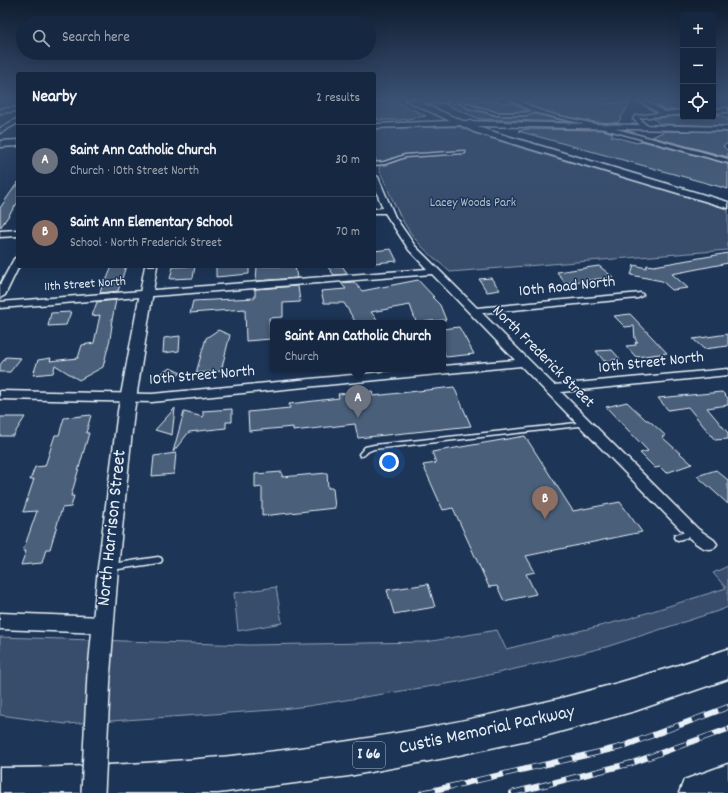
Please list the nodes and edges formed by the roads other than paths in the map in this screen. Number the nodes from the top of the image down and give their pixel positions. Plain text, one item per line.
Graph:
1 (500, 137) edge
2 (514, 137) edge
3 (636, 137) edge
4 (0, 144) edge
5 (16, 144) edge
6 (464, 152) dead end
7 (728, 161) edge
8 (376, 164) edge
9 (376, 182) edge
10 (728, 200) edge
11 (728, 205) edge
12 (388, 210) junction
13 (376, 211) edge
14 (16, 233) edge
15 (0, 234) edge
16 (16, 263) edge
17 (151, 268) edge
18 (434, 271) junction
19 (146, 294) junction
20 (0, 295) edge
21 (638, 295) dead end
22 (0, 305) edge
23 (475, 311) junction
24 (525, 362) junction
25 (446, 370) edge
26 (421, 372) edge
27 (728, 372) edge
28 (552, 389) junction
29 (0, 395) edge
30 (129, 397) junction
31 (586, 424) junction
32 (362, 454) dead end
33 (693, 533) junction
34 (678, 537) dead end
35 (709, 544) dead end
36 (158, 560) dead end
37 (108, 568) junction
38 (0, 620) edge
39 (102, 625) junction
40 (728, 664) edge
41 (728, 782) edge
42 (0, 786) edge
43 (93, 793) edge
44 (697, 793) edge

1 - 11 main road
2 - 10 main road
3 - 7 street
4 - 5 main road
6 - 8 lane
9 - 12 street, North Frederick Street
12 - 13 street
12 - 18 street, North Frederick Street
14 - 15 street
16 - 20 street
17 - 19 street, North Harrison Street
18 - 19 street, 11th Street North
18 - 23 street, North Frederick Street
19 - 22 street, 11th Street North
19 - 30 street, North Harrison Street
21 - 23 street, 10th Road North
23 - 24 street, North Frederick Street
24 - 25 street, 10th Street North
24 - 28 street, North Frederick Street
26 - 30 street, 10th Street North
27 - 28 street, 10th Street North
28 - 31 street, North Frederick Street
29 - 30 street, 10th Street North
30 - 37 street, North Harrison Street
31 - 32 lane
31 - 33 street, North Frederick Street
33 - 34 lane
33 - 35 street, North Frederick Street
36 - 37 lane
37 - 39 street, North Harrison Street
38 - 39 street
39 - 43 street, North Harrison Street, bridge
40 - 42 highway, Custis Memorial Parkway / I 66
41 - 44 highway

